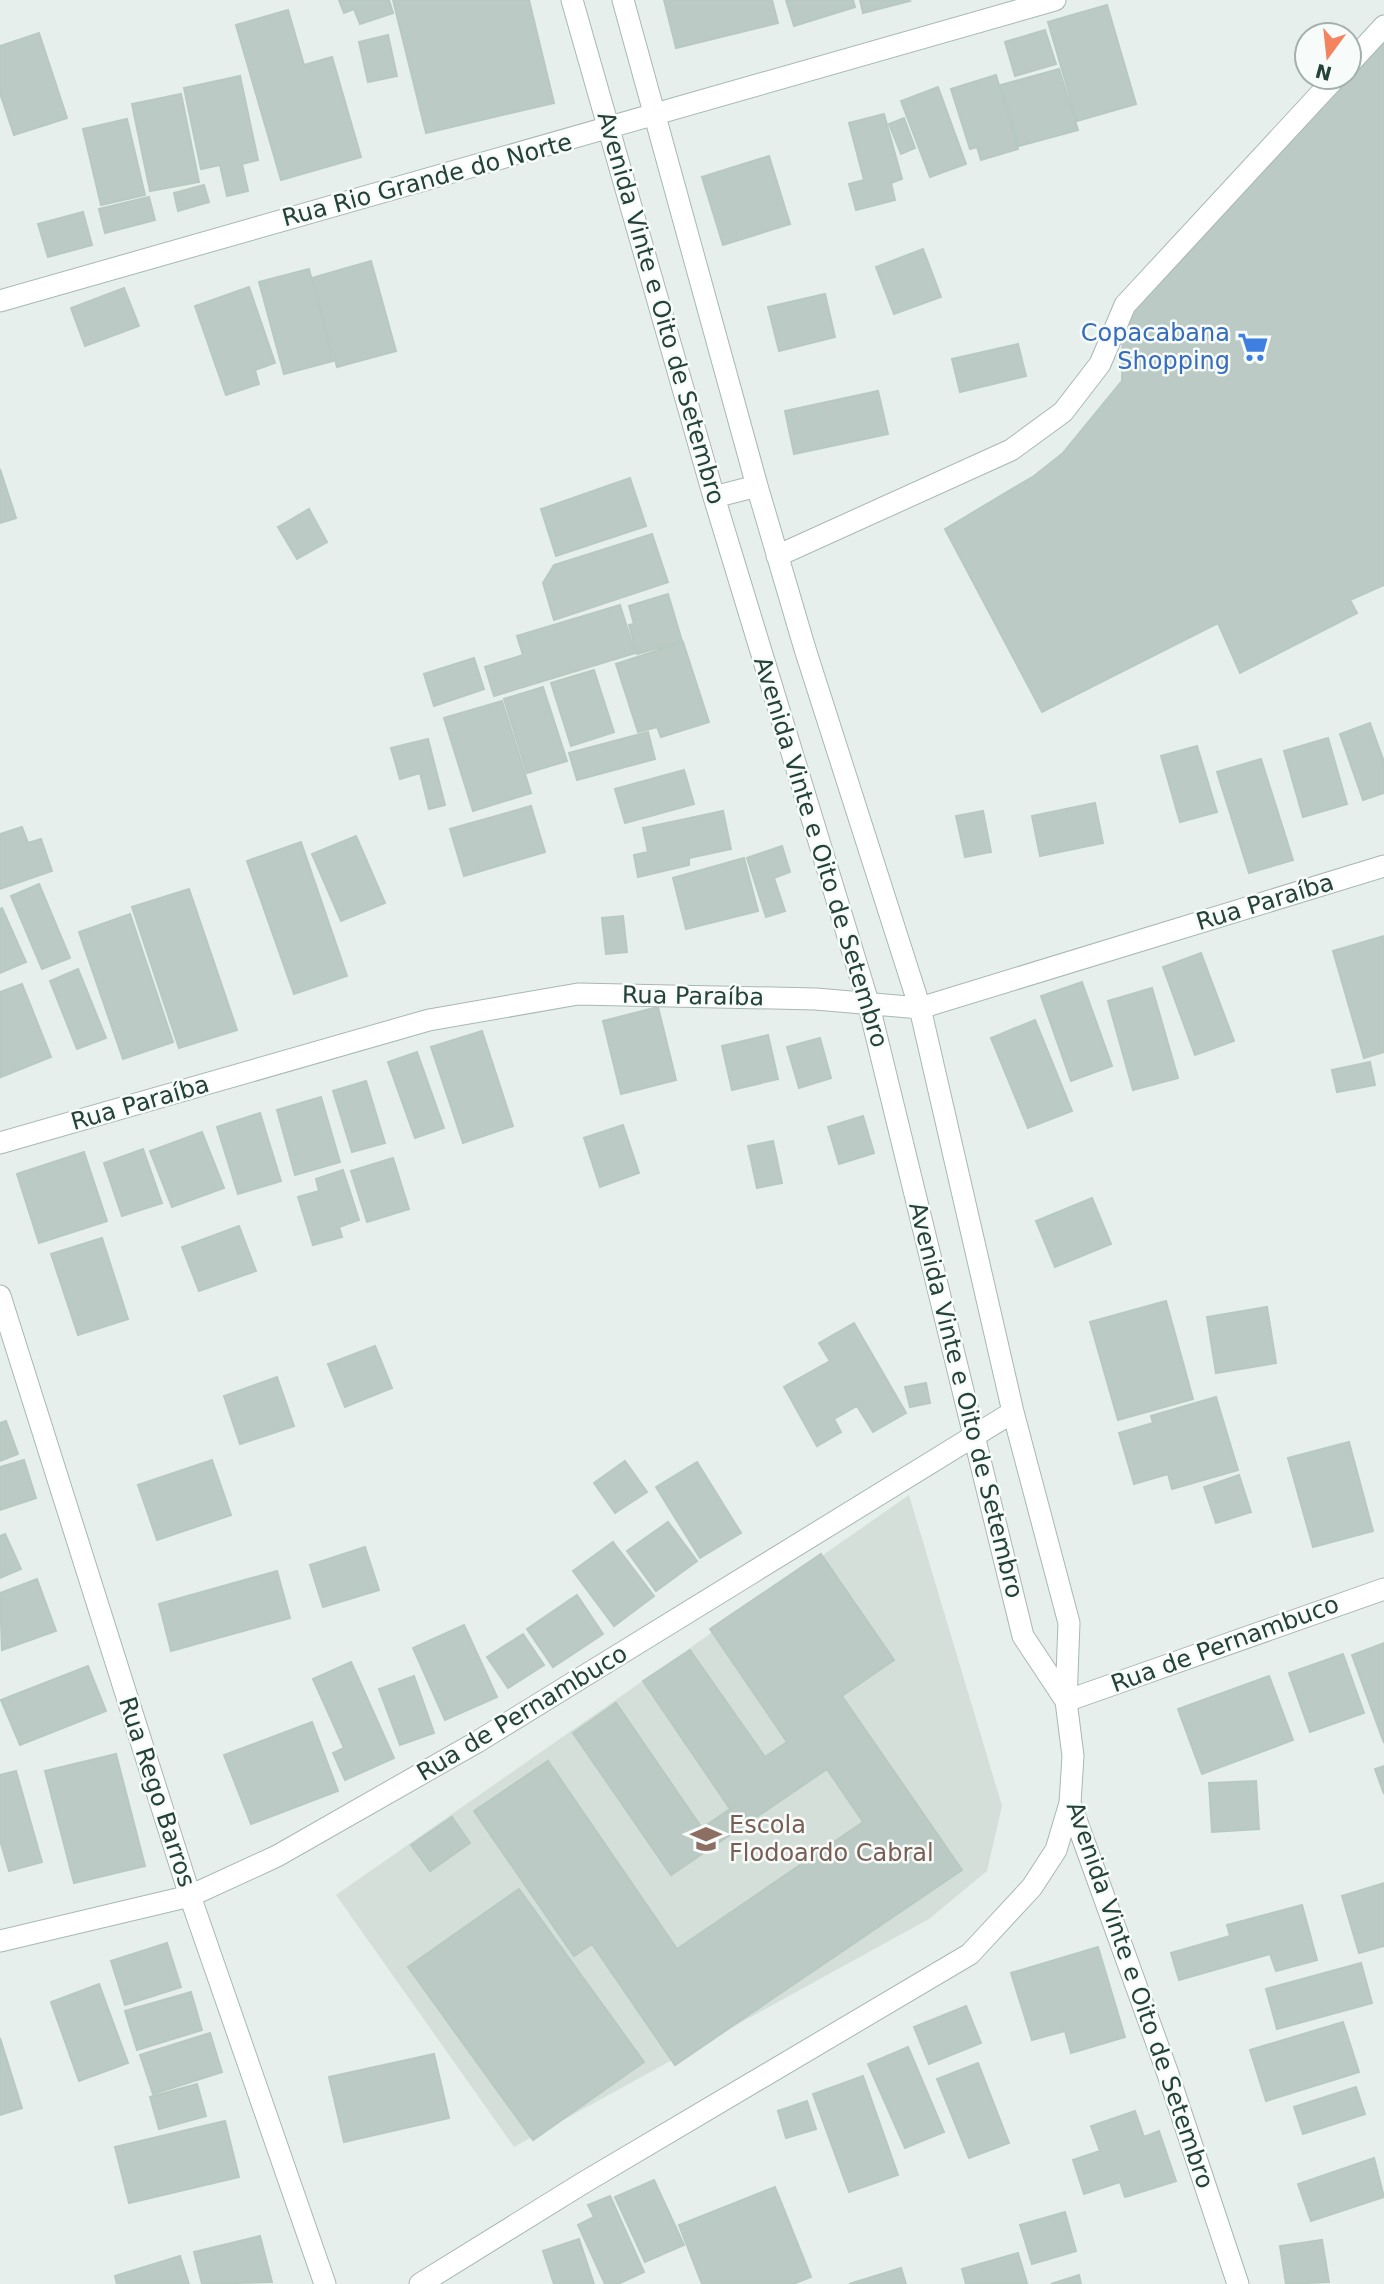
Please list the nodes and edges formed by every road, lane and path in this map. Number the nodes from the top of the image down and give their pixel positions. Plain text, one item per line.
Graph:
1 (572, 0) edge
2 (623, 0) edge
3 (1055, 0) edge
4 (1384, 26) edge
5 (1363, 49) edge
6 (1323, 91) edge
7 (656, 116) junction
8 (611, 129) junction
9 (0, 301) edge
10 (757, 486) junction
11 (714, 497) junction
12 (777, 555) junction
13 (1384, 866) edge
14 (868, 1002) junction
15 (920, 1008) junction
16 (0, 1143) edge
17 (0, 1296) edge
18 (1013, 1412) junction
19 (975, 1434) junction
20 (1384, 1589) edge
21 (1066, 1701) junction
22 (1070, 1803) junction
23 (190, 1896) junction
24 (0, 1941) edge
25 (325, 2284) edge
26 (420, 2284) edge
27 (1238, 2284) edge

1 - 8 street, Avenida Vinte e Oito de Setembro
2 - 7 street, Avenida Vinte e Oito de Setembro
3 - 7 street, Rua Rio Grande do Norte
4 - 5 street
6 - 12 street
7 - 8 street, Rua Rio Grande do Norte
7 - 10 street, Avenida Vinte e Oito de Setembro
8 - 9 street, Rua Rio Grande do Norte
8 - 11 street, Avenida Vinte e Oito de Setembro
10 - 11 street
10 - 12 street, Avenida Vinte e Oito de Setembro
11 - 14 street, Avenida Vinte e Oito de Setembro
12 - 15 street, Avenida Vinte e Oito de Setembro
13 - 15 street, Rua Paraíba
14 - 15 street, Rua Paraíba
14 - 16 street, Rua Paraíba
14 - 19 street, Avenida Vinte e Oito de Setembro
15 - 18 street, Avenida Vinte e Oito de Setembro
17 - 23 street, Rua Rego Barros
18 - 19 street, Rua de Pernambuco
18 - 21 street, Avenida Vinte e Oito de Setembro
19 - 21 street, Avenida Vinte e Oito de Setembro
19 - 23 street, Rua de Pernambuco
20 - 21 street, Rua de Pernambuco
21 - 22 street, Avenida Vinte e Oito de Setembro
22 - 26 street
22 - 27 street, Avenida Vinte e Oito de Setembro
23 - 24 street, Rua de Pernambuco
23 - 25 street, Rua Rego Barros

